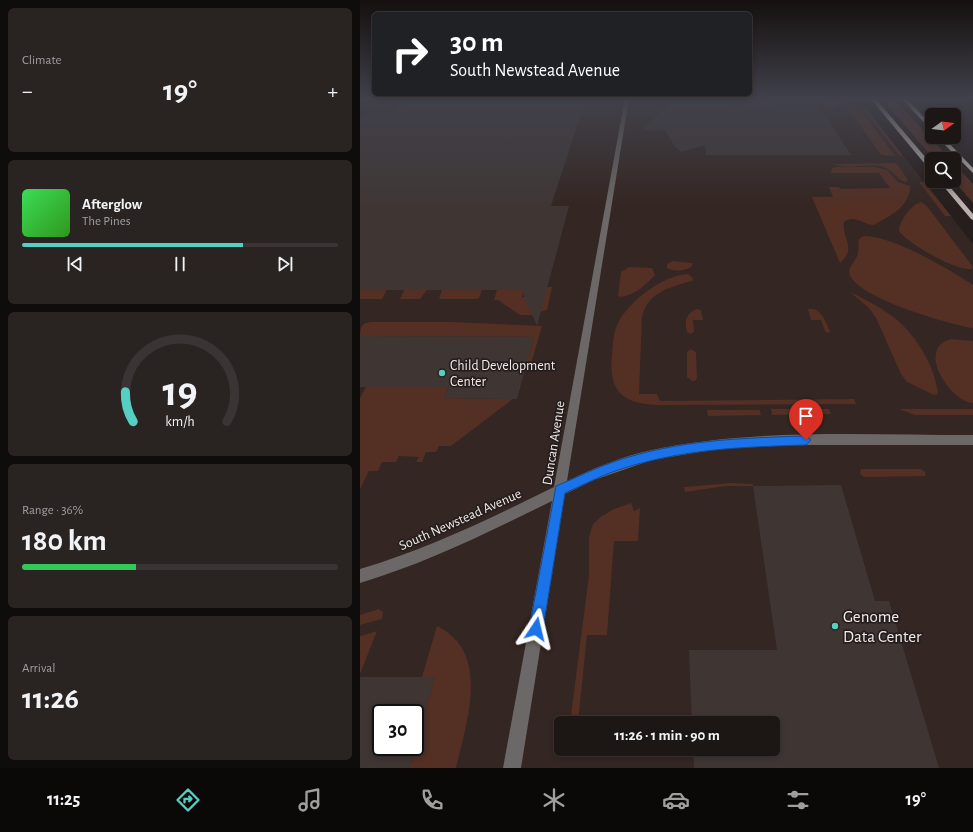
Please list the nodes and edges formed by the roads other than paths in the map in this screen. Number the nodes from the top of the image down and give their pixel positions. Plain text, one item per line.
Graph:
1 (621, 134) edge
2 (902, 134) edge
3 (947, 144) edge
4 (925, 161) edge
5 (973, 171) edge
6 (948, 188) edge
7 (973, 218) edge
8 (973, 440) edge
9 (560, 490) junction
10 (360, 576) edge
11 (512, 768) edge

1 - 9 street, Duncan Avenue
2 - 4 main road
3 - 5 main road
6 - 7 main road
8 - 9 street, South Newstead Avenue
9 - 10 street, South Newstead Avenue
9 - 11 street, Duncan Avenue

